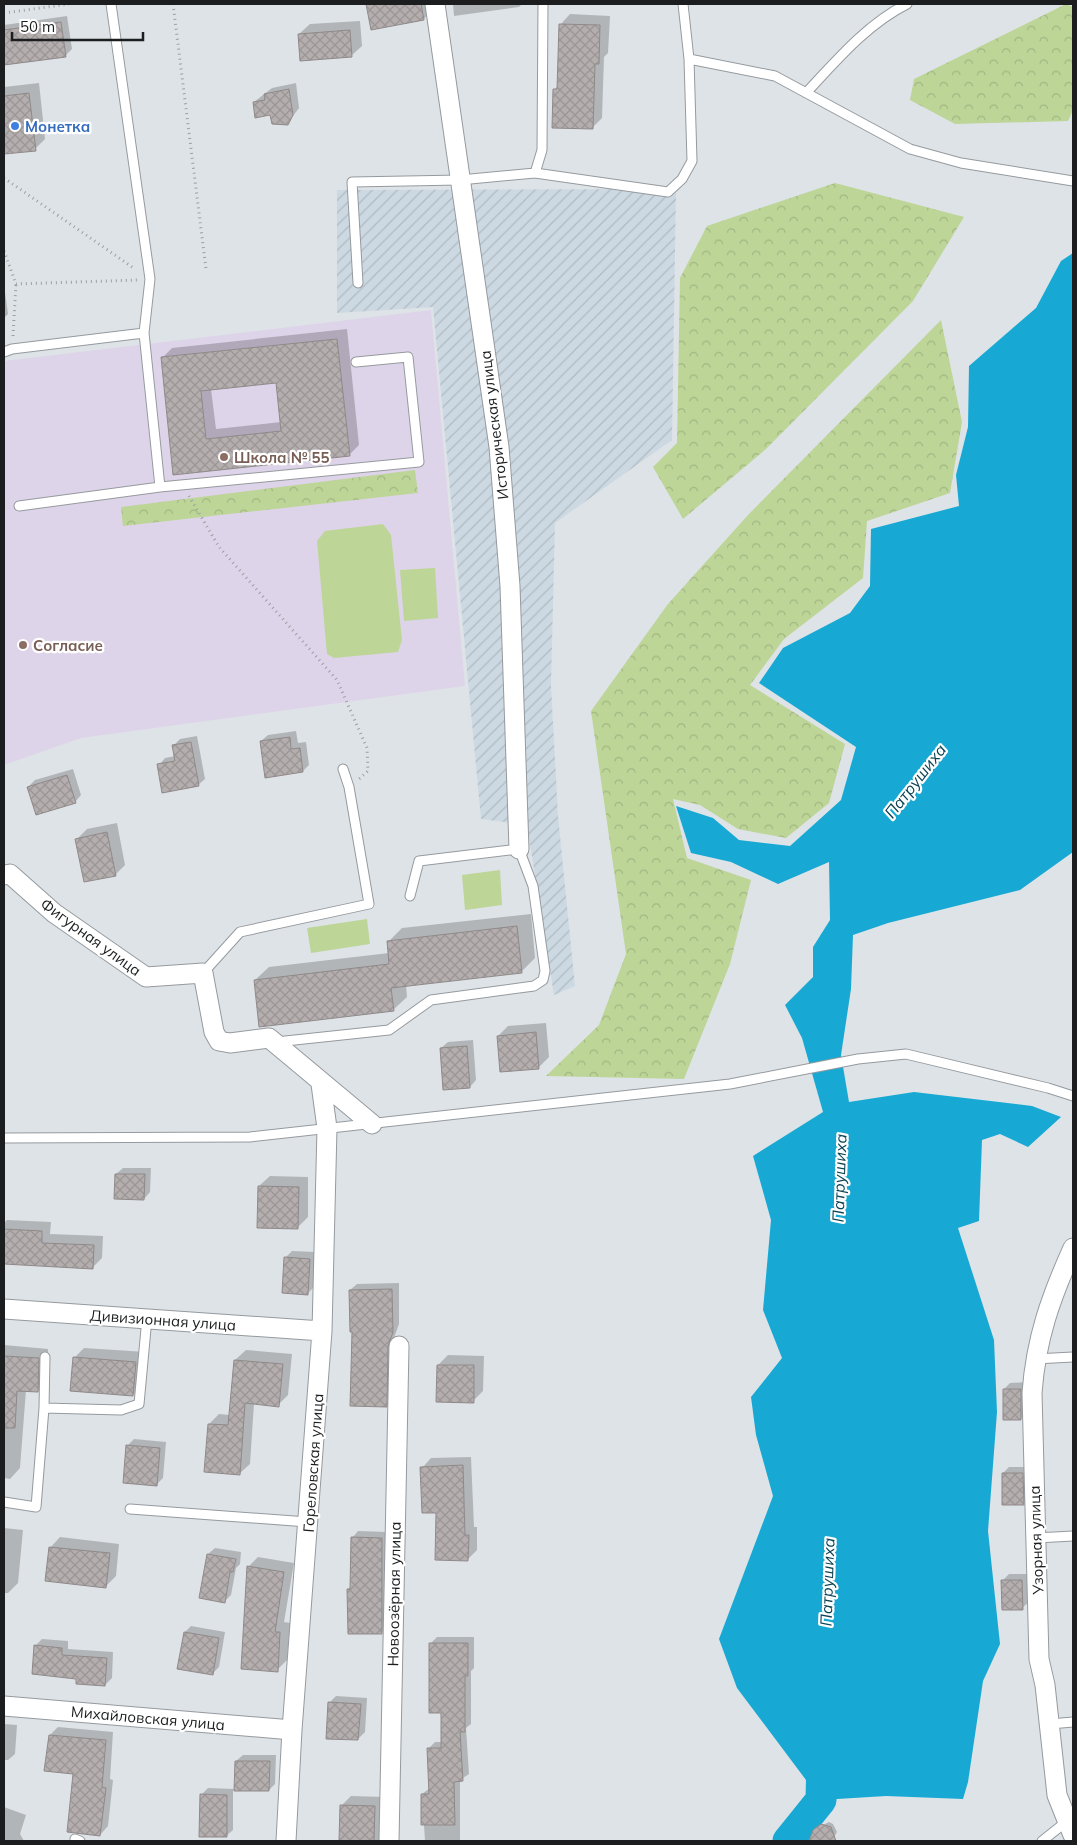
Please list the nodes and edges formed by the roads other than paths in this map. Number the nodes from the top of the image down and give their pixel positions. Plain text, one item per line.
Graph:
1 (111, 4) edge
2 (435, 4) edge
3 (543, 4) edge
4 (682, 4) edge
5 (907, 4) edge
6 (689, 59) junction
7 (806, 94) junction
8 (535, 173) junction
9 (460, 180) junction
10 (1073, 180) edge
11 (358, 283) dead end
12 (144, 333) junction
13 (8, 350) edge
14 (356, 362) dead end
15 (160, 487) junction
16 (19, 506) dead end
17 (343, 769) dead end
18 (519, 849) junction
19 (4, 875) edge
20 (410, 896) dead end
21 (203, 974) junction
22 (276, 1042) junction
23 (321, 1084) junction
24 (1073, 1096) edge
25 (372, 1124) junction
26 (326, 1128) junction
27 (4, 1138) edge
28 (1073, 1248) edge
29 (4, 1309) edge
30 (147, 1318) junction
31 (322, 1331) junction
32 (399, 1346) dead end
33 (45, 1357) dead end
34 (1073, 1357) edge
35 (1034, 1358) junction
36 (44, 1408) junction
37 (4, 1502) edge
38 (130, 1509) dead end
39 (309, 1522) junction
40 (1073, 1536) edge
41 (1036, 1538) junction
42 (4, 1706) edge
43 (1073, 1722) edge
44 (1050, 1724) junction
45 (292, 1730) junction
46 (1070, 1829) edge
47 (286, 1841) edge
48 (389, 1841) edge
49 (1042, 1841) edge

1 - 12 lane
2 - 9 street, Историческая улица
3 - 8 lane
4 - 6 lane
5 - 7 lane
6 - 7 lane
6 - 8 lane
7 - 10 lane
8 - 9 lane
9 - 11 lane
9 - 18 street, Историческая улица
12 - 13 lane
12 - 15 lane
14 - 15 lane
15 - 16 lane
17 - 21 lane
18 - 20 lane
18 - 22 lane
19 - 21 street, Фигурная улица
21 - 22 street
22 - 23 street
23 - 25 street
23 - 26 street, Гореловская улица
24 - 25 lane
25 - 26 lane
26 - 27 lane
26 - 31 street, Гореловская улица
28 - 35 street, Узорная улица
29 - 30 street, Дивизионная улица
30 - 31 street, Дивизионная улица
30 - 36 lane
31 - 39 street, Гореловская улица
32 - 48 street, Новоозёрная улица
33 - 36 lane
34 - 35 lane
35 - 41 street, Узорная улица
36 - 37 lane
38 - 39 lane
39 - 45 street, Гореловская улица
40 - 41 lane
41 - 44 street, Узорная улица
42 - 45 street, Михайловская улица
43 - 44 lane
44 - 46 street, Узорная улица
45 - 47 street, Гореловская улица
46 - 49 lane

